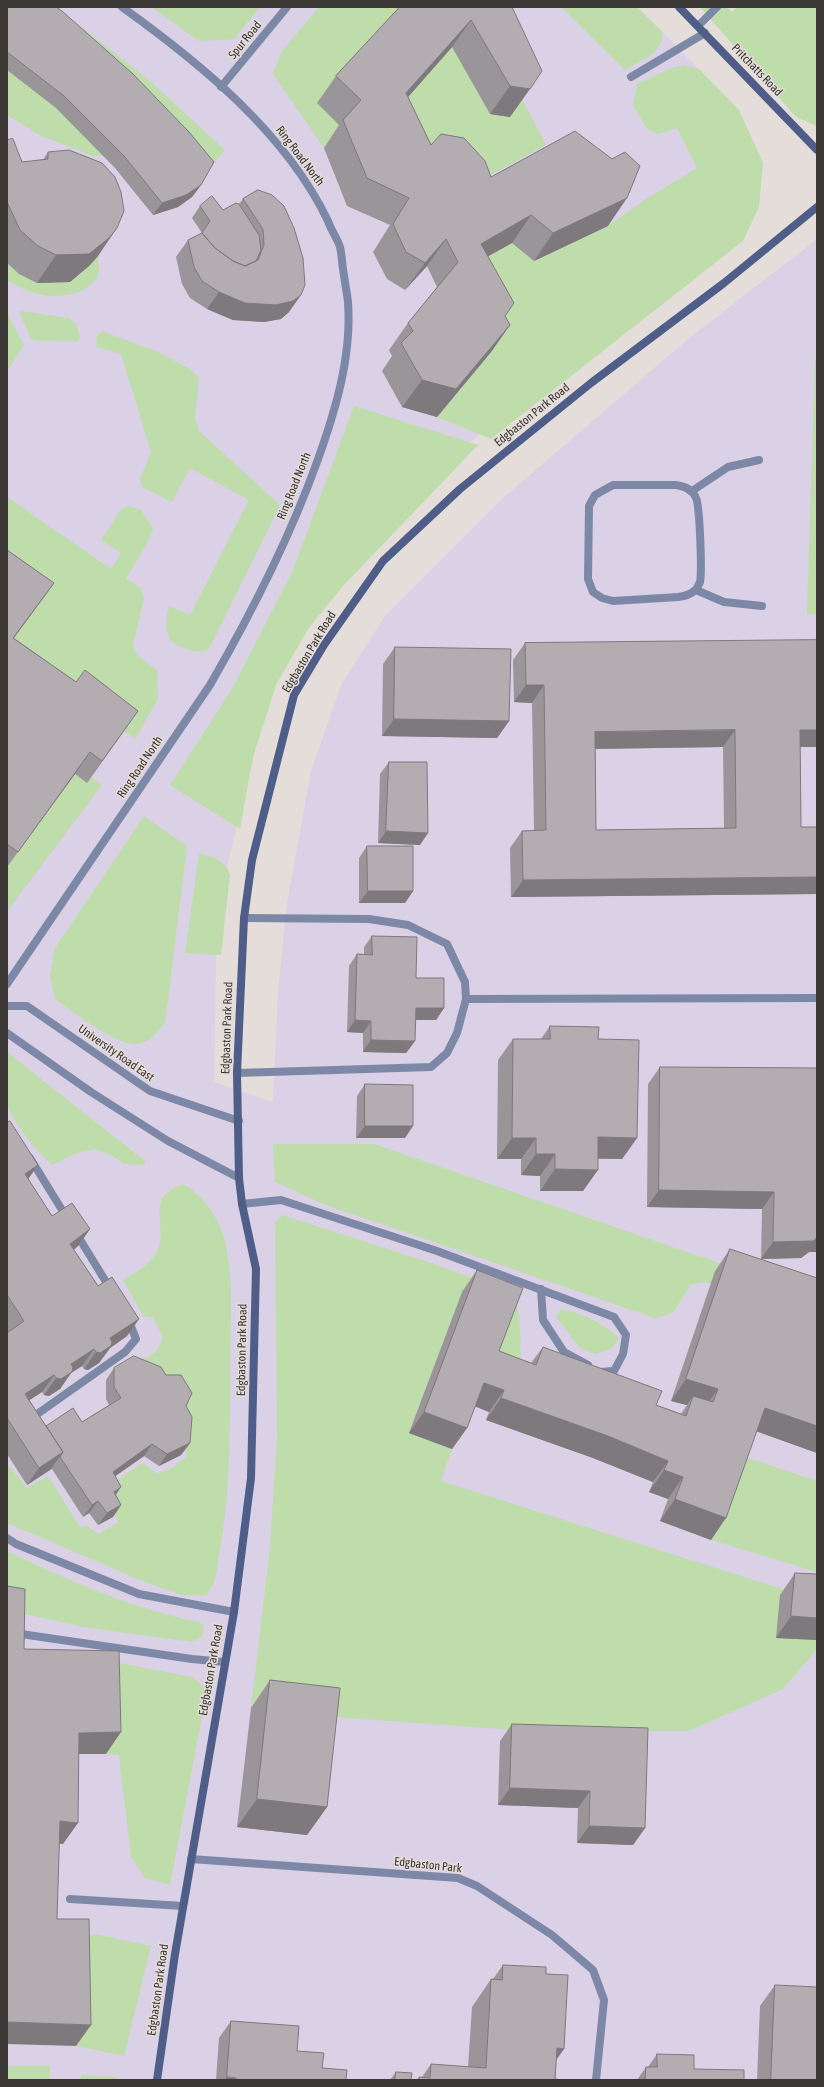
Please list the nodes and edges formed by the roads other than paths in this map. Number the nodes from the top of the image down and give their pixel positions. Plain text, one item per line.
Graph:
1 (122, 7) edge
2 (287, 7) edge
3 (680, 7) edge
4 (717, 7) edge
5 (698, 26) junction
6 (705, 33) junction
7 (631, 78) dead end
8 (222, 87) junction
9 (817, 150) edge
10 (817, 206) edge
11 (759, 460) dead end
12 (692, 491) junction
13 (696, 590) junction
14 (762, 606) dead end
15 (244, 918) junction
16 (7, 984) edge
17 (817, 998) edge
18 (466, 999) junction
19 (7, 1006) edge
20 (7, 1033) edge
21 (237, 1073) junction
22 (239, 1121) junction
23 (28, 1154) edge
24 (240, 1178) junction
25 (242, 1204) junction
26 (541, 1289) junction
27 (114, 1295) edge
28 (126, 1315) edge
29 (33, 1418) edge
30 (7, 1538) edge
31 (234, 1612) junction
32 (9, 1633) edge
33 (225, 1662) junction
34 (191, 1859) junction
35 (70, 1899) dead end
36 (183, 1906) junction
37 (157, 2080) edge
38 (596, 2080) edge

1 - 8 lane, Ring Road North
2 - 8 lane, Spur Road
3 - 5 street, Pritchatts Road
4 - 5 lane
5 - 6 street, Pritchatts Road
6 - 7 lane
6 - 9 street, Pritchatts Road
8 - 16 lane, Ring Road North
10 - 15 street, Edgbaston Park Road
11 - 12 lane
12 - 13 lane
12 - 13 lane
13 - 14 lane
15 - 18 lane
15 - 21 street, Edgbaston Park Road
17 - 18 lane
18 - 21 lane
19 - 22 lane, University Road East
20 - 24 lane
21 - 22 street, Edgbaston Park Road
22 - 24 street, Edgbaston Park Road
23 - 27 lane
24 - 25 street, Edgbaston Park Road
25 - 26 lane
25 - 31 street, Edgbaston Park Road
26 - 26 lane
28 - 29 lane
30 - 31 lane
31 - 33 street, Edgbaston Park Road
32 - 33 lane
33 - 34 street, Edgbaston Park Road
34 - 36 street, Edgbaston Park Road
34 - 38 lane, Edgbaston Park
35 - 36 lane
36 - 37 street, Edgbaston Park Road

